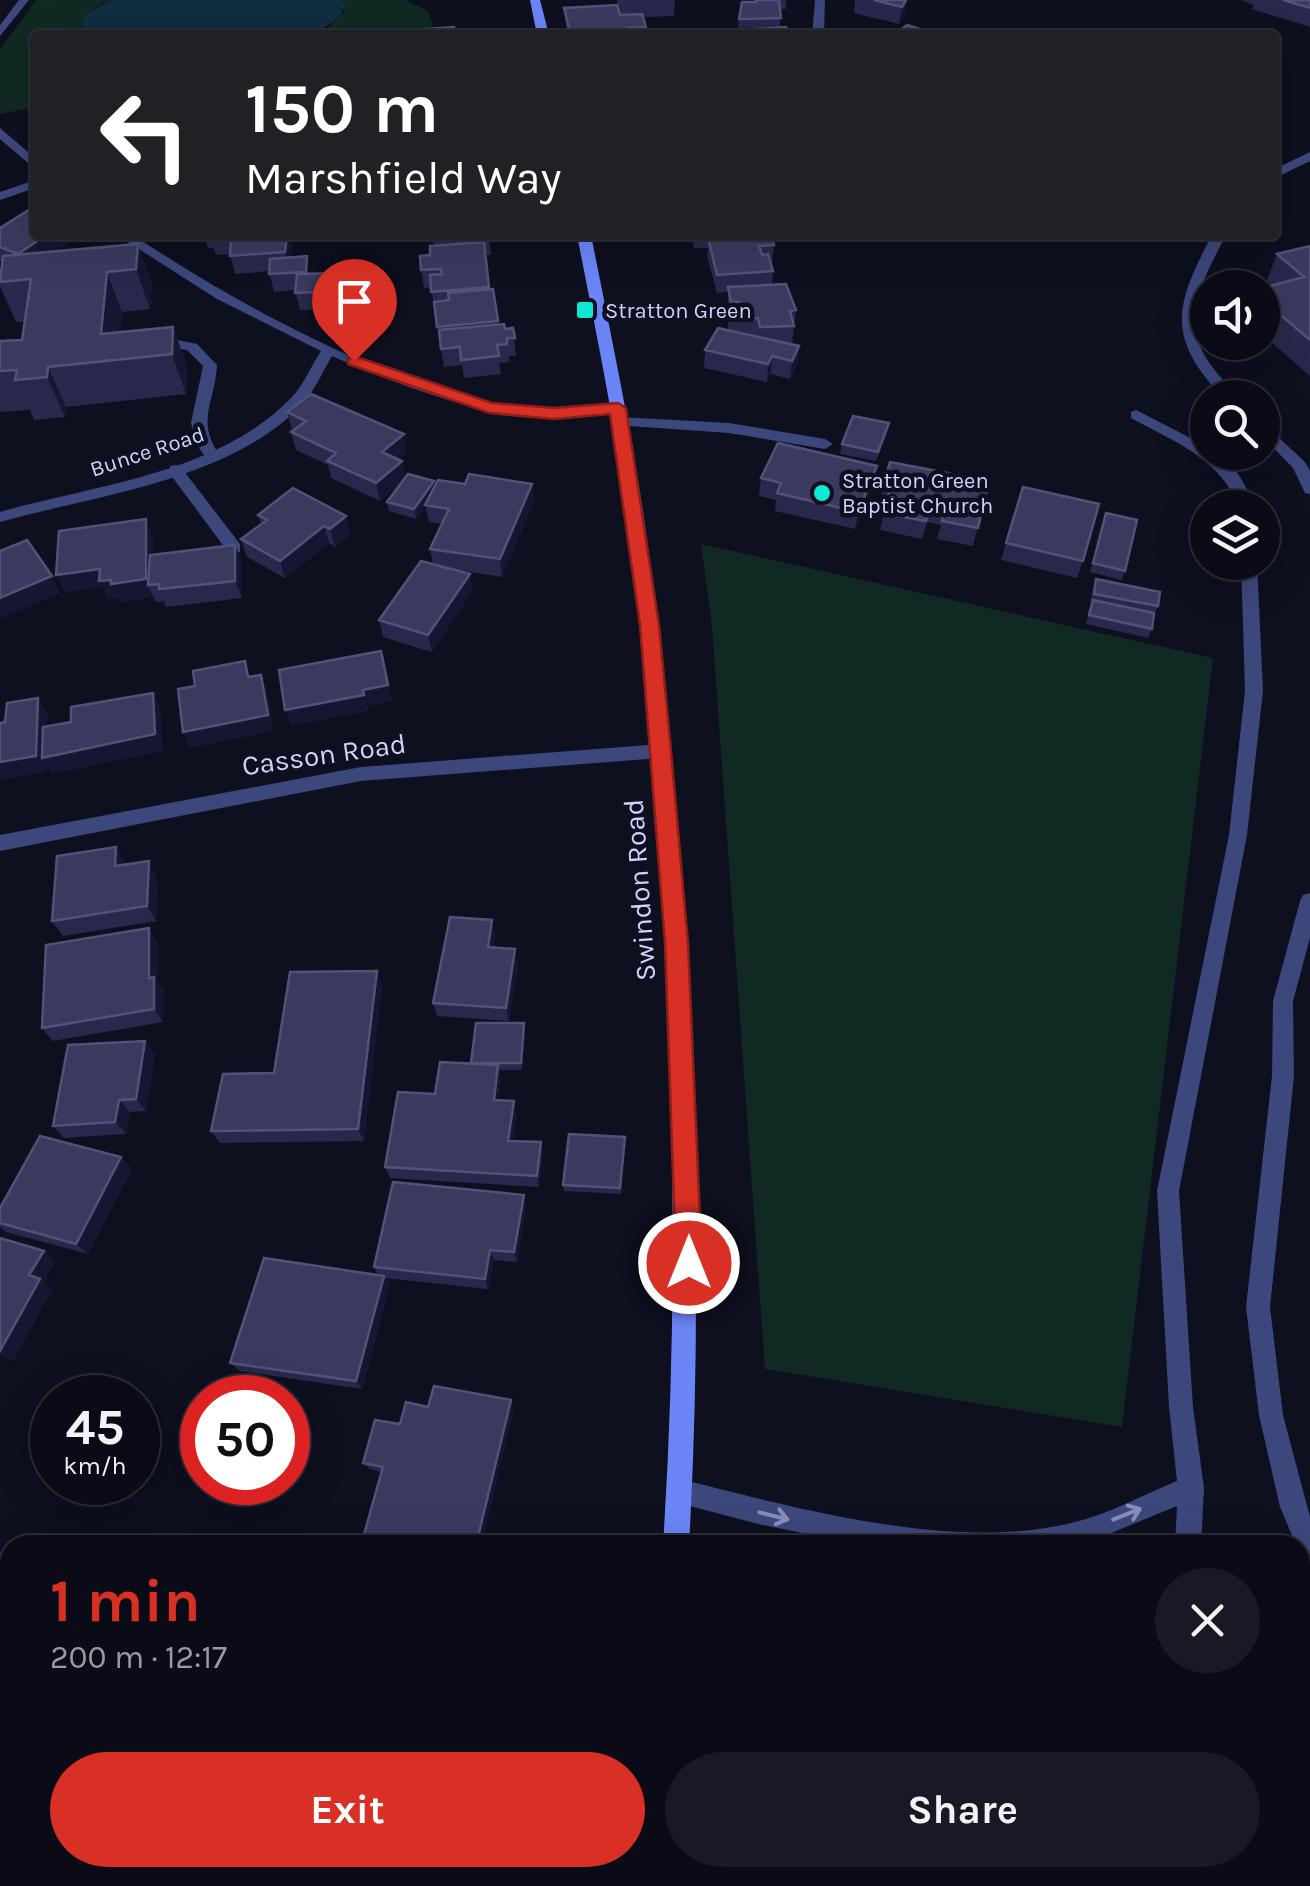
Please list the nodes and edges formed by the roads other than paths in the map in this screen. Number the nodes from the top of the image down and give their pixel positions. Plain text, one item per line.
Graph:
1 (24, 0) edge
2 (535, 0) edge
3 (820, 0) edge
4 (541, 30) edge
5 (818, 30) edge
6 (0, 33) edge
7 (0, 132) edge
8 (1310, 156) edge
9 (30, 160) edge
10 (1280, 171) edge
11 (30, 186) edge
12 (0, 196) edge
13 (132, 240) edge
14 (585, 240) edge
15 (1217, 240) edge
16 (162, 341) edge
17 (328, 351) junction
18 (1215, 380) edge
19 (619, 415) junction
20 (1136, 415) dead end
21 (825, 444) dead end
22 (1280, 445) edge
23 (212, 456) junction
24 (174, 470) junction
25 (1310, 489) edge
26 (1239, 490) edge
27 (1, 515) edge
28 (234, 548) edge
29 (1250, 580) edge
30 (661, 751) junction
31 (0, 843) edge
32 (1310, 901) edge
33 (1192, 1488) junction
34 (680, 1492) junction
35 (677, 1535) edge
36 (871, 1535) edge
37 (1074, 1535) edge
38 (1189, 1535) edge
39 (1305, 1535) edge

1 - 6 street
2 - 4 main road
3 - 5 street
7 - 9 street
8 - 10 street
11 - 12 street
13 - 17 street
14 - 19 main road, Swindon Road
15 - 18 street
16 - 23 street
17 - 19 street
17 - 23 street, Bunce Road
19 - 21 street
19 - 30 main road, Swindon Road
20 - 26 street
22 - 25 street
23 - 24 street, Bunce Road
24 - 27 street, Bunce Road
24 - 28 street
29 - 33 street
30 - 31 street, Casson Road
30 - 34 main road, Swindon Road
32 - 39 street
37 -> 33 street
33 - 38 street
34 - 35 main road, Swindon Road
34 -> 36 street

